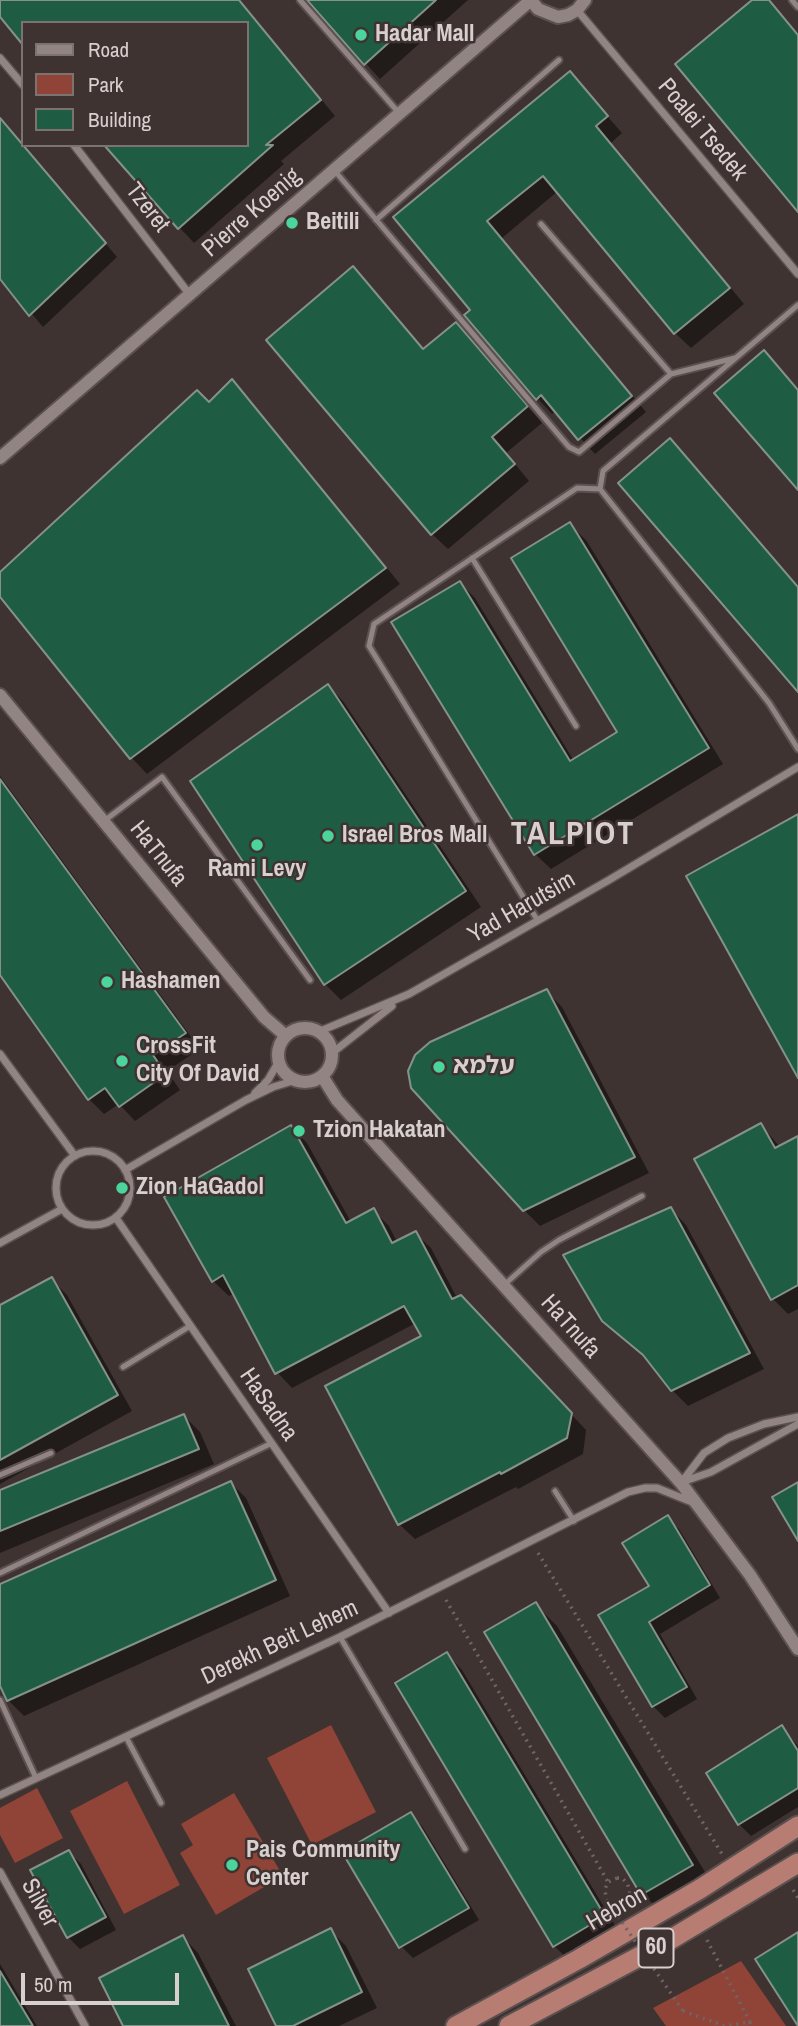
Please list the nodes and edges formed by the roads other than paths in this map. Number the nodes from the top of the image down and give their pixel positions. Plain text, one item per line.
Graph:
1 (300, 0) edge
2 (531, 0) edge
3 (792, 0) edge
4 (581, 5) edge
5 (798, 7) edge
6 (0, 58) edge
7 (559, 60) dead end
8 (21, 83) edge
9 (400, 114) junction
10 (76, 147) edge
11 (334, 170) junction
12 (376, 220) junction
13 (541, 225) dead end
14 (798, 274) edge
15 (190, 295) junction
16 (798, 305) edge
17 (736, 358) junction
18 (671, 374) junction
19 (0, 458) edge
20 (600, 489) junction
21 (472, 558) junction
22 (0, 695) edge
23 (576, 726) dead end
24 (798, 748) edge
25 (798, 767) edge
26 (104, 821) junction
27 (538, 921) junction
28 (310, 980) dead end
29 (409, 994) junction
30 (318, 1032) junction
31 (286, 1036) junction
32 (332, 1053) junction
33 (0, 1054) edge
34 (279, 1061) junction
35 (322, 1076) junction
36 (296, 1080) junction
37 (246, 1100) junction
38 (75, 1156) junction
39 (125, 1170) junction
40 (642, 1196) dead end
41 (62, 1209) junction
42 (116, 1218) junction
43 (0, 1243) edge
44 (503, 1285) junction
45 (190, 1326) junction
46 (123, 1367) dead end
47 (798, 1417) edge
48 (798, 1424) edge
49 (272, 1443) junction
50 (51, 1453) dead end
51 (0, 1475) edge
52 (681, 1483) junction
53 (555, 1491) dead end
54 (702, 1507) junction
55 (574, 1521) junction
56 (0, 1573) edge
57 (389, 1613) junction
58 (777, 1615) junction
59 (798, 1630) edge
60 (340, 1637) junction
61 (798, 1649) edge
62 (0, 1700) edge
63 (126, 1737) junction
64 (36, 1778) junction
65 (0, 1795) edge
66 (161, 1802) dead end
67 (798, 1826) edge
68 (465, 1849) dead end
69 (798, 1863) edge
70 (0, 1872) edge
71 (85, 2026) edge
72 (456, 2026) edge
73 (509, 2026) edge

1 - 9 lane
2 - 4 street
2 - 9 street, Pierre Koenig
3 - 5 lane
4 - 14 street, Poalei Tsedek
6 - 8 street
7 - 12 lane
9 - 11 street, Pierre Koenig
10 - 15 street, Tzeret
11 - 12 lane
11 - 15 street, Pierre Koenig
12 - 18 lane
13 - 18 lane
15 - 19 street, Pierre Koenig
16 - 17 lane
17 - 18 lane
17 - 20 lane
20 - 21 lane
20 - 24 lane
21 - 23 lane
21 - 27 lane
22 - 26 street, HaTnufa
25 - 27 street, Yad Harutsim
26 - 28 lane
26 - 31 street, HaTnufa
27 - 29 street, Yad Harutsim
29 - 30 street, Yad Harutsim
29 - 32 street, Yad Harutsim
30 - 31 street
30 - 32 street
31 - 34 street
32 - 35 street
33 - 38 street
34 - 36 street
34 - 37 street
35 - 36 street
35 - 44 street, HaTnufa
36 - 37 street
37 - 39 street
38 - 39 street
38 - 41 street
39 - 42 street
40 - 44 lane
41 - 42 street
41 - 43 street
42 - 45 street, HaSadna
44 - 52 street, HaTnufa
45 - 46 lane
45 - 49 street, HaSadna
47 - 52 street
48 - 52 street
49 - 56 lane
49 - 57 street, HaSadna
50 - 51 lane
52 - 54 street, HaTnufa
53 - 55 lane
54 - 55 street, Derekh Beit Lehem
54 - 58 street, HaTnufa
55 - 57 street, Derekh Beit Lehem
57 - 60 street, Derekh Beit Lehem
58 - 59 street, HaTnufa
58 - 61 street, HaTnufa
60 - 63 street, Derekh Beit Lehem
60 - 68 lane
62 - 64 lane
63 - 64 street, Derekh Beit Lehem
63 - 66 lane
64 - 65 street, Derekh Beit Lehem
67 - 72 highway, Hebron / 60
69 - 73 highway, 60
70 - 71 street, Silver

